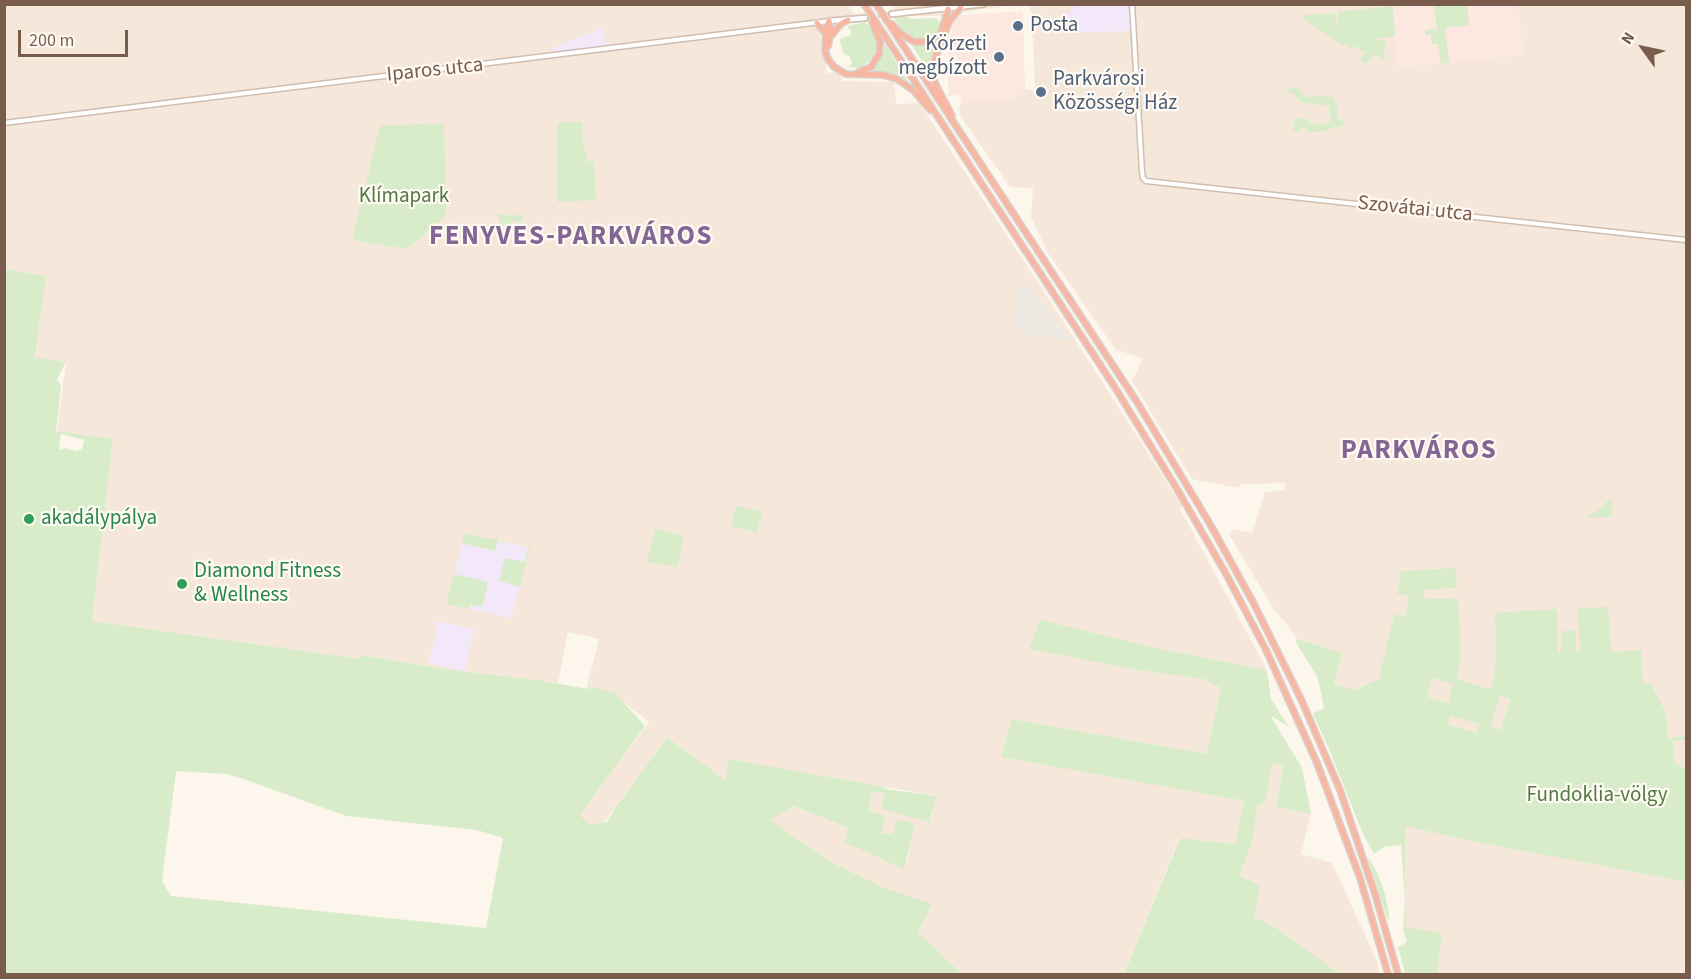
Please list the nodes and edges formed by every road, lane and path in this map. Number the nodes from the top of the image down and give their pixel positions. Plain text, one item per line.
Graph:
1 (864, 4) edge
2 (876, 4) edge
3 (984, 4) edge
4 (1133, 5) edge
5 (961, 7) junction
6 (948, 9) junction
7 (939, 10) junction
8 (881, 12) junction
9 (892, 14) tunnel mouth
10 (865, 18) tunnel mouth
11 (848, 20) junction
12 (830, 21) junction
13 (947, 21) junction
14 (817, 23) junction
15 (828, 35) junction
16 (4, 123) edge
17 (955, 124) junction
18 (948, 132) junction
19 (1686, 240) edge
20 (1388, 975) edge
21 (1398, 975) edge

1 - 15 highway
1 - 18 highway
2 - 8 highway
3 - 5 main road
4 - 19 street, Szovátai utca
5 - 6 main road
5 - 13 highway
6 - 7 main road
6 - 13 highway
7 - 9 main road
7 - 13 highway
8 - 13 highway
8 - 17 highway
10 - 11 main road, Iparos utca
11 - 12 main road, Iparos utca
11 - 15 highway
12 - 14 street, Iparos utca
12 - 15 highway
13 - 17 highway
14 - 15 highway
14 - 16 street, Iparos utca
15 - 18 highway
17 - 21 highway
18 - 20 highway

